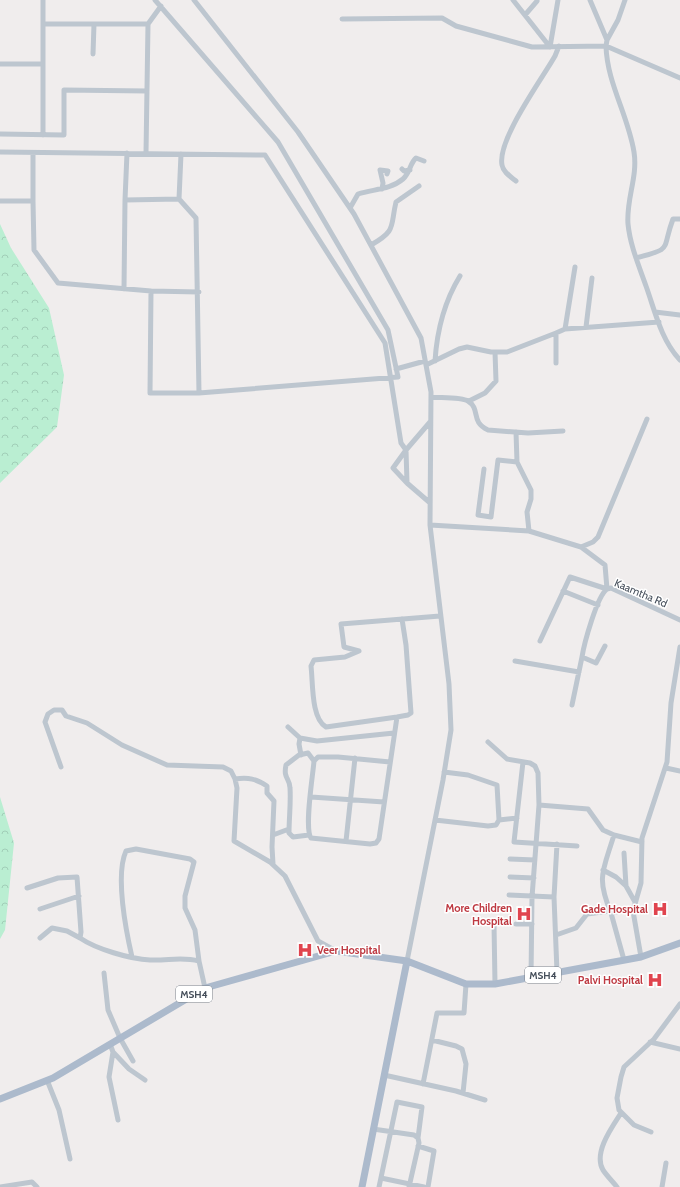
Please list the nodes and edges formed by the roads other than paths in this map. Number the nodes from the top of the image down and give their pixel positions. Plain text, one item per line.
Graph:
1 (44, 0) edge
2 (155, 0) edge
3 (194, 0) edge
4 (513, 0) edge
5 (558, 0) edge
6 (590, 0) edge
7 (625, 0) edge
8 (537, 2) dead end
9 (161, 6) junction
10 (524, 15) junction
11 (342, 19) dead end
12 (44, 24) junction
13 (94, 24) junction
14 (148, 24) junction
15 (607, 40) junction
16 (559, 46) junction
17 (606, 46) junction
18 (550, 47) junction
19 (93, 54) dead end
20 (0, 64) edge
21 (44, 64) junction
22 (680, 78) edge
23 (147, 91) junction
24 (0, 134) edge
25 (43, 135) junction
26 (0, 152) edge
27 (33, 153) junction
28 (127, 153) junction
29 (146, 153) junction
30 (181, 154) junction
31 (424, 161) dead end
32 (402, 169) dead end
33 (410, 170) junction
34 (387, 174) dead end
35 (516, 181) dead end
36 (418, 186) dead end
37 (382, 189) junction
38 (179, 199) junction
39 (126, 200) junction
40 (0, 201) edge
41 (34, 201) junction
42 (350, 208) junction
43 (680, 219) edge
44 (371, 245) junction
45 (636, 258) junction
46 (575, 267) dead end
47 (460, 276) dead end
48 (592, 278) dead end
49 (124, 289) junction
50 (151, 291) junction
51 (198, 292) junction
52 (655, 312) junction
53 (680, 315) edge
54 (659, 322) junction
55 (586, 326) junction
56 (565, 329) junction
57 (556, 333) junction
58 (495, 352) junction
59 (436, 360) junction
60 (680, 360) edge
61 (426, 363) junction
62 (556, 363) dead end
63 (396, 368) junction
64 (391, 378) junction
65 (199, 393) junction
66 (431, 397) junction
67 (469, 401) junction
68 (647, 419) dead end
69 (430, 422) junction
70 (563, 431) dead end
71 (516, 432) junction
72 (406, 450) junction
73 (517, 462) junction
74 (484, 469) dead end
75 (407, 484) junction
76 (429, 502) junction
77 (491, 517) junction
78 (430, 525) junction
79 (490, 528) junction
80 (529, 531) junction
81 (581, 547) junction
82 (607, 589) junction
83 (563, 591) junction
84 (598, 606) junction
85 (440, 616) junction
86 (402, 619) junction
87 (680, 620) edge
88 (540, 640) dead end
89 (605, 646) dead end
90 (680, 647) edge
91 (679, 655) edge
92 (582, 657) junction
93 (515, 661) dead end
94 (579, 672) junction
95 (678, 672) edge
96 (572, 705) dead end
97 (397, 717) junction
98 (288, 727) dead end
99 (394, 733) junction
100 (300, 738) junction
101 (488, 742) dead end
102 (301, 755) junction
103 (355, 758) junction
104 (314, 761) junction
105 (390, 762) junction
106 (523, 762) junction
107 (61, 767) dead end
108 (666, 768) junction
109 (680, 771) edge
110 (444, 772) junction
111 (235, 779) junction
112 (310, 797) junction
113 (350, 800) junction
114 (384, 802) junction
115 (539, 805) junction
116 (517, 818) junction
117 (435, 820) junction
118 (499, 820) junction
119 (289, 829) junction
120 (273, 835) junction
121 (309, 835) junction
122 (614, 835) junction
123 (346, 841) junction
124 (642, 842) junction
125 (536, 843) junction
126 (557, 844) junction
127 (577, 846) dead end
128 (624, 853) dead end
129 (510, 859) dead end
130 (535, 860) junction
131 (273, 864) junction
132 (603, 870) junction
133 (510, 877) dead end
134 (534, 878) junction
135 (626, 886) junction
136 (27, 888) dead end
137 (509, 895) dead end
138 (79, 896) junction
139 (532, 897) junction
140 (554, 897) junction
141 (635, 902) junction
142 (633, 908) junction
143 (40, 909) dead end
144 (610, 912) junction
145 (494, 924) dead end
146 (516, 924) dead end
147 (532, 924) junction
148 (556, 935) junction
149 (40, 938) dead end
150 (80, 938) junction
151 (680, 944) edge
152 (336, 951) junction
153 (132, 957) junction
154 (641, 957) junction
155 (624, 960) junction
156 (199, 961) junction
157 (407, 961) junction
158 (557, 972) junction
159 (104, 973) dead end
160 (531, 977) junction
161 (466, 984) junction
162 (495, 984) junction
163 (205, 988) junction
164 (680, 1004) edge
165 (120, 1038) junction
166 (432, 1040) junction
167 (650, 1042) junction
168 (110, 1044) junction
169 (680, 1049) edge
170 (114, 1052) junction
171 (133, 1061) dead end
172 (384, 1075) junction
173 (48, 1080) junction
174 (145, 1080) dead end
175 (423, 1084) junction
176 (463, 1093) junction
177 (0, 1099) edge
178 (485, 1100) dead end
179 (621, 1113) junction
180 (118, 1120) dead end
181 (373, 1129) junction
182 (391, 1132) junction
183 (651, 1132) dead end
184 (418, 1138) junction
185 (418, 1146) junction
186 (70, 1159) dead end
187 (666, 1163) dead end
188 (381, 1178) junction
189 (409, 1186) edge
190 (0, 1187) edge
191 (37, 1187) edge
192 (362, 1187) edge
193 (379, 1187) edge
194 (424, 1187) edge
195 (428, 1187) edge
196 (618, 1187) edge
197 (662, 1187) edge

1 - 12 street
2 - 9 street
3 - 42 street
4 - 10 street
5 - 18 street
6 - 15 street
7 - 15 street
8 - 10 street
9 - 14 street
9 - 63 street
10 - 18 street
11 - 18 street
12 - 13 street
12 - 21 street
13 - 14 street
13 - 19 street
14 - 23 street
15 - 17 street
16 - 17 street
16 - 18 street
16 - 35 street
17 - 22 street
17 - 45 street
20 - 21 street
21 - 25 street
23 - 25 street
23 - 29 street
24 - 25 street
26 - 27 street
27 - 28 street
27 - 41 street
28 - 29 street
28 - 39 street
29 - 30 street
30 - 38 street
30 - 64 street
31 - 33 street
32 - 33 street
33 - 37 street
34 - 37 street
36 - 44 street
37 - 42 street
38 - 39 street
38 - 51 street
39 - 49 street
40 - 41 street
41 - 49 street
42 - 44 street
43 - 45 street
44 - 61 street
45 - 52 street
46 - 56 street
47 - 59 street
48 - 55 street
49 - 50 street
50 - 51 street
50 - 65 street
51 - 65 street
52 - 53 street
52 - 54 street
54 - 55 street
54 - 60 street
55 - 56 street
56 - 57 street
57 - 58 street
57 - 62 street
58 - 59 street
58 - 67 street
59 - 61 street
61 - 63 street
61 - 66 street
63 - 64 street
64 - 65 street
64 - 72 street
66 - 67 street
66 - 69 street
67 - 71 street
68 - 81 street
69 - 72 street
69 - 76 street
70 - 71 street
71 - 73 street
72 - 75 street
72 - 75 street
73 - 77 street
73 - 80 street
74 - 77 street
75 - 76 street
76 - 78 street
77 - 79 street
78 - 79 street
78 - 85 street
79 - 80 street
80 - 81 street
81 - 82 street
82 - 83 street, Kaamtha Rd
82 - 84 street
82 - 87 street, Kaamtha Rd
83 - 84 street
83 - 88 street, Kaamtha Rd
84 - 92 street
85 - 86 street
85 - 110 street
86 - 97 street
86 - 97 street
89 - 92 street
90 - 91 street
91 - 95 street
92 - 94 street
93 - 94 street
94 - 96 street
95 - 108 street
97 - 99 street
98 - 100 street
99 - 100 street
99 - 105 street
100 - 102 street
101 - 106 street
102 - 104 street
102 - 119 street
103 - 104 street
103 - 105 street
103 - 113 street
104 - 112 street
105 - 114 street
106 - 115 street
106 - 116 street
107 - 111 street
108 - 109 street
108 - 124 street
110 - 117 street
110 - 118 street
111 - 120 street
111 - 131 street
112 - 113 street
112 - 121 street
113 - 114 street
113 - 123 street
114 - 123 street
115 - 122 street
115 - 125 street
116 - 118 street
116 - 125 street
117 - 118 street
117 - 157 street
119 - 120 street
119 - 121 street
120 - 131 street
121 - 123 street
122 - 124 street
122 - 132 street
124 - 141 street
125 - 126 street
125 - 130 street
126 - 127 street
126 - 140 street
128 - 135 street
129 - 130 street
130 - 134 street
131 - 152 street
132 - 135 street
132 - 144 street
133 - 134 street
134 - 139 street
135 - 141 street
136 - 138 street
137 - 139 street
138 - 143 street
138 - 150 street
139 - 140 street
139 - 147 street
140 - 148 street
141 - 142 street
142 - 144 street
142 - 154 street
144 - 148 street
144 - 155 street
145 - 162 street
146 - 147 street
147 - 160 street
148 - 158 street
149 - 150 street
150 - 153 street
151 - 154 main road, MSH4
152 - 157 main road, MSH4
152 - 163 main road, MSH4
153 - 156 street
153 - 156 street
154 - 155 main road, MSH4
155 - 158 main road, MSH4
156 - 163 street
157 - 161 main road, MSH4
157 - 172 main road
158 - 160 main road, MSH4
159 - 165 street
160 - 162 main road, MSH4
161 - 162 main road, MSH4
161 - 166 street
163 - 165 main road, MSH4
164 - 167 street
165 - 168 main road, MSH4
165 - 171 street
166 - 175 street
166 - 176 street
167 - 169 street
167 - 179 street
168 - 170 street
168 - 173 main road, MSH4
170 - 174 street
170 - 180 street
172 - 175 street
172 - 181 main road
173 - 177 main road, MSH4
173 - 186 street
175 - 176 street
176 - 178 street
179 - 183 street
179 - 196 street
181 - 182 street
181 - 192 main road
182 - 184 street
182 - 184 street
182 - 188 street
184 - 185 street
185 - 189 street
185 - 195 street
187 - 197 street
188 - 189 street
188 - 193 street
189 - 194 street
190 - 191 street

